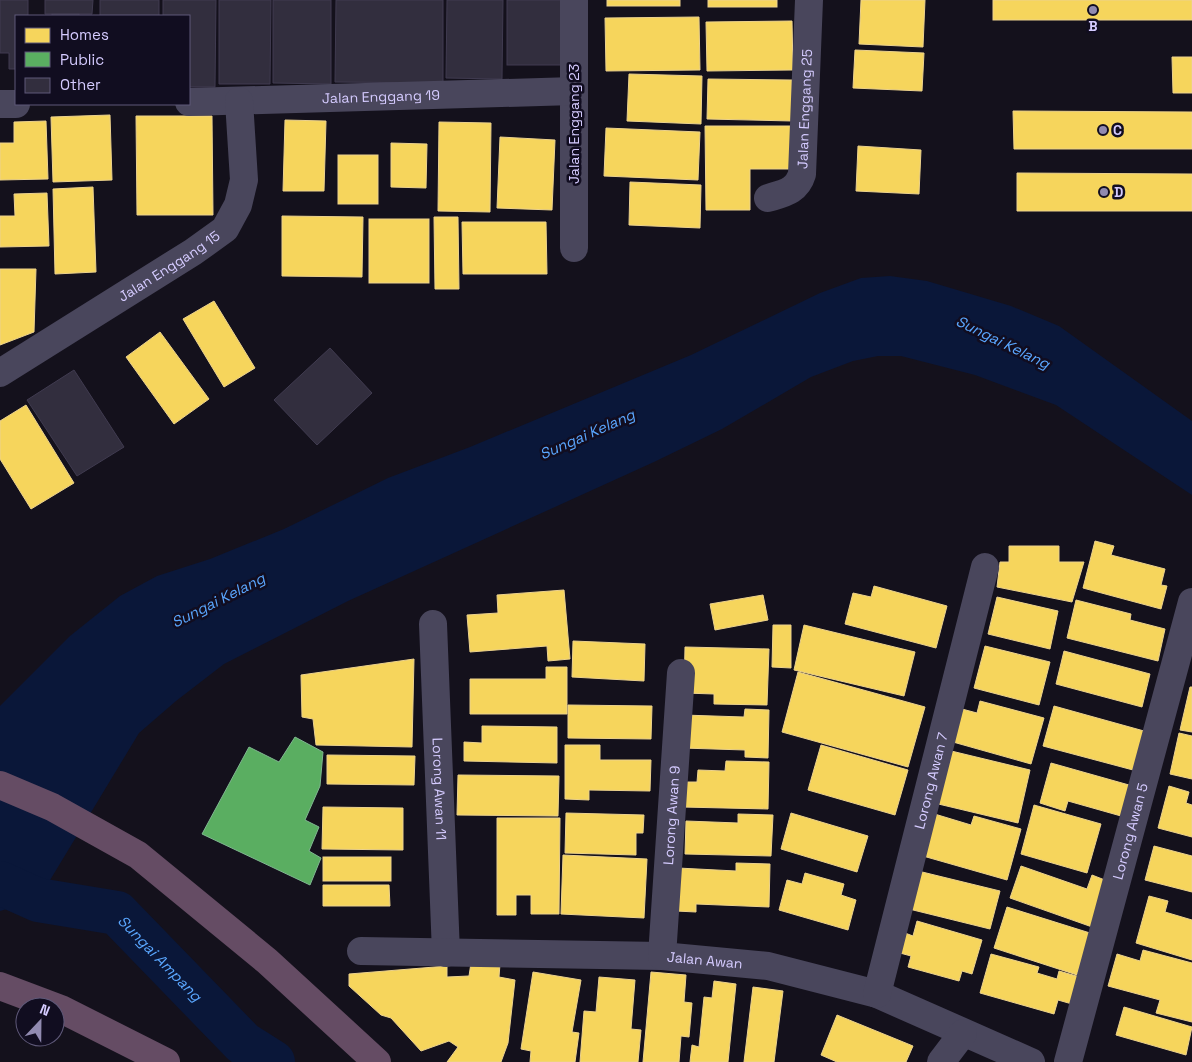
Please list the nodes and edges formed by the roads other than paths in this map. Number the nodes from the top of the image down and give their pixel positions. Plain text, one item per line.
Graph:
1 (574, 0) edge
2 (810, 0) edge
3 (574, 91) junction
4 (239, 101) junction
5 (190, 102) edge
6 (0, 104) edge
7 (15, 104) edge
8 (768, 198) dead end
9 (574, 248) dead end
10 (0, 374) edge
11 (985, 567) dead end
12 (1192, 602) edge
13 (433, 624) dead end
14 (681, 673) dead end
15 (0, 785) edge
16 (361, 951) dead end
17 (446, 953) junction
18 (662, 956) junction
19 (0, 986) edge
20 (877, 994) junction
21 (963, 1033) junction
22 (166, 1062) edge
23 (377, 1062) edge
24 (941, 1062) edge
25 (1031, 1062) edge
26 (1068, 1062) edge

1 - 3 street, Jalan Enggang 23
2 - 8 street, Jalan Enggang 25
3 - 4 street, Jalan Enggang 19
3 - 9 street, Jalan Enggang 23
4 - 5 street, Jalan Enggang 19
4 - 10 street, Jalan Enggang 15
6 - 7 street
11 - 20 street, Lorong Awan 7
12 - 26 street, Lorong Awan 5
13 - 17 street, Lorong Awan 11
14 - 18 street, Lorong Awan 9
15 - 23 highway
16 - 17 street, Jalan Awan
17 - 18 street, Jalan Awan
18 - 20 street, Jalan Awan
19 - 22 highway
20 - 21 street, Jalan Awan
21 - 24 street
21 - 25 street, Jalan Awan

